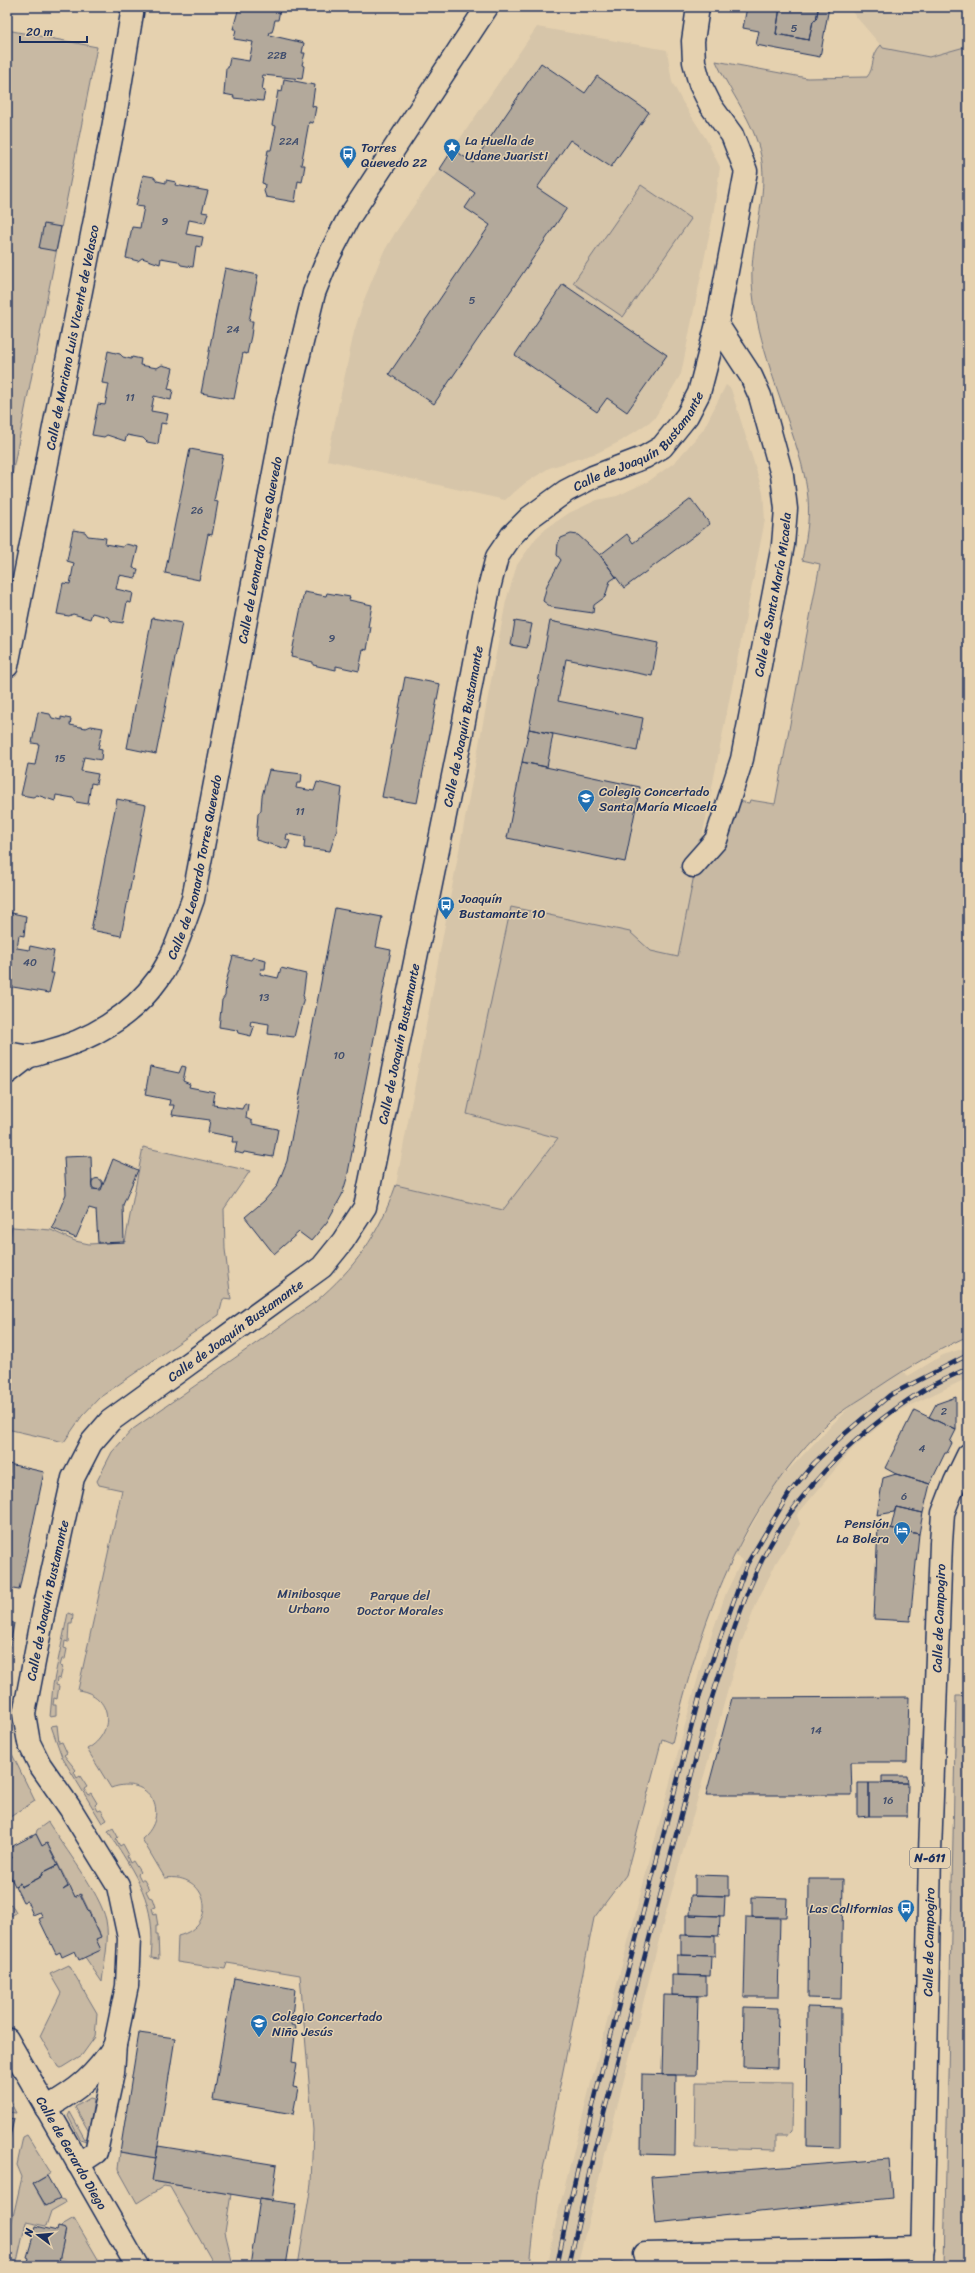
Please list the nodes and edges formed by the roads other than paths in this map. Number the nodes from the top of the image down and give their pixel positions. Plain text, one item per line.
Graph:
1 (487, 7) edge
2 (698, 7) edge
3 (134, 8) edge
4 (717, 324) junction
5 (7, 666) edge
6 (693, 866) dead end
7 (7, 1053) edge
8 (29, 1056) junction
9 (7, 1073) edge
10 (968, 1455) edge
11 (7, 2038) edge
12 (115, 2044) junction
13 (46, 2108) junction
14 (78, 2164) junction
15 (645, 2254) dead end
16 (923, 2257) edge
17 (720, 2259) edge
18 (137, 2266) edge

1 - 8 main road, Calle de Leonardo Torres Quevedo
2 - 4 main road, Calle de Joaquín Bustamante
3 - 5 main road, Calle de Mariano Luis Vicente de Velasco
4 - 6 main road, Calle de Santa María Micaela
4 - 12 main road, Calle de Joaquín Bustamante
7 - 8 main road, Calle de Leonardo Torres Quevedo
8 - 9 main road, Calle de Leonardo Torres Quevedo
10 - 16 main road, Calle de Campogiro / N-611
11 - 13 main road, Calle de Gerardo Diego
12 - 13 main road, Calle de Joaquín Bustamante
12 - 14 main road, Calle de Joaquín Bustamante
13 - 14 main road, Calle de Gerardo Diego
14 - 18 main road, Calle de Gerardo Diego
15 - 17 main road
16 - 17 main road

